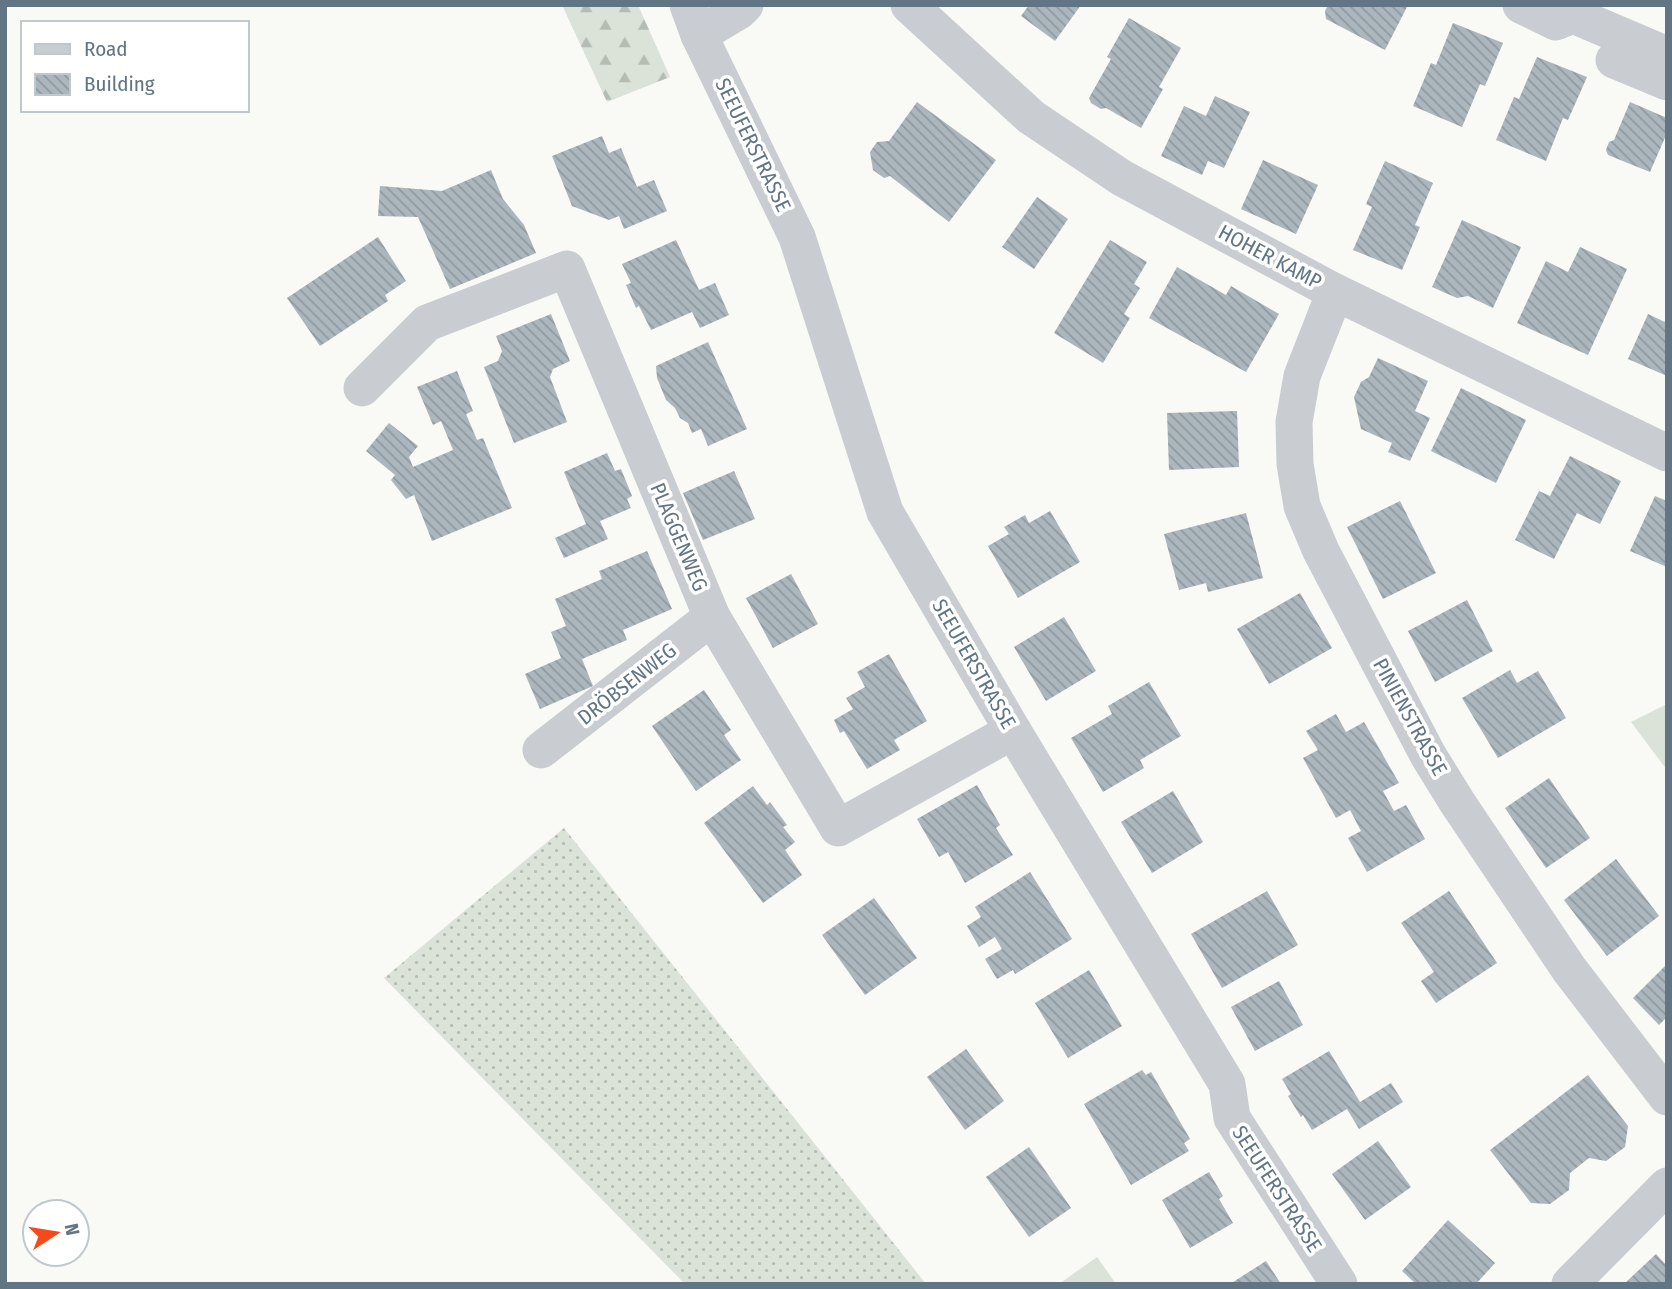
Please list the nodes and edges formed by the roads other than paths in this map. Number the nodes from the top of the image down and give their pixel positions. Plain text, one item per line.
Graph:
1 (745, 5) edge
2 (909, 5) edge
3 (1521, 5) edge
4 (693, 20) edge
5 (1556, 22) junction
6 (1667, 55) edge
7 (1667, 82) edge
8 (1335, 292) junction
9 (362, 388) dead end
10 (1667, 453) edge
11 (712, 617) junction
12 (1013, 731) junction
13 (541, 750) dead end
14 (1667, 1097) edge
15 (1667, 1186) edge
16 (1339, 1284) edge
17 (1570, 1284) edge

1 - 4 street
2 - 8 street, HOHER KAMP
3 - 5 street
4 - 12 street, SEEUFERSTRASSE
5 - 6 street
5 - 7 street
8 - 10 street, HOHER KAMP
8 - 14 street, PINIENSTRASSE
9 - 11 street, PLAGGENWEG
11 - 12 street, PLAGGENWEG
11 - 13 street, DRÖBSENWEG
12 - 16 street, SEEUFERSTRASSE
15 - 17 street

